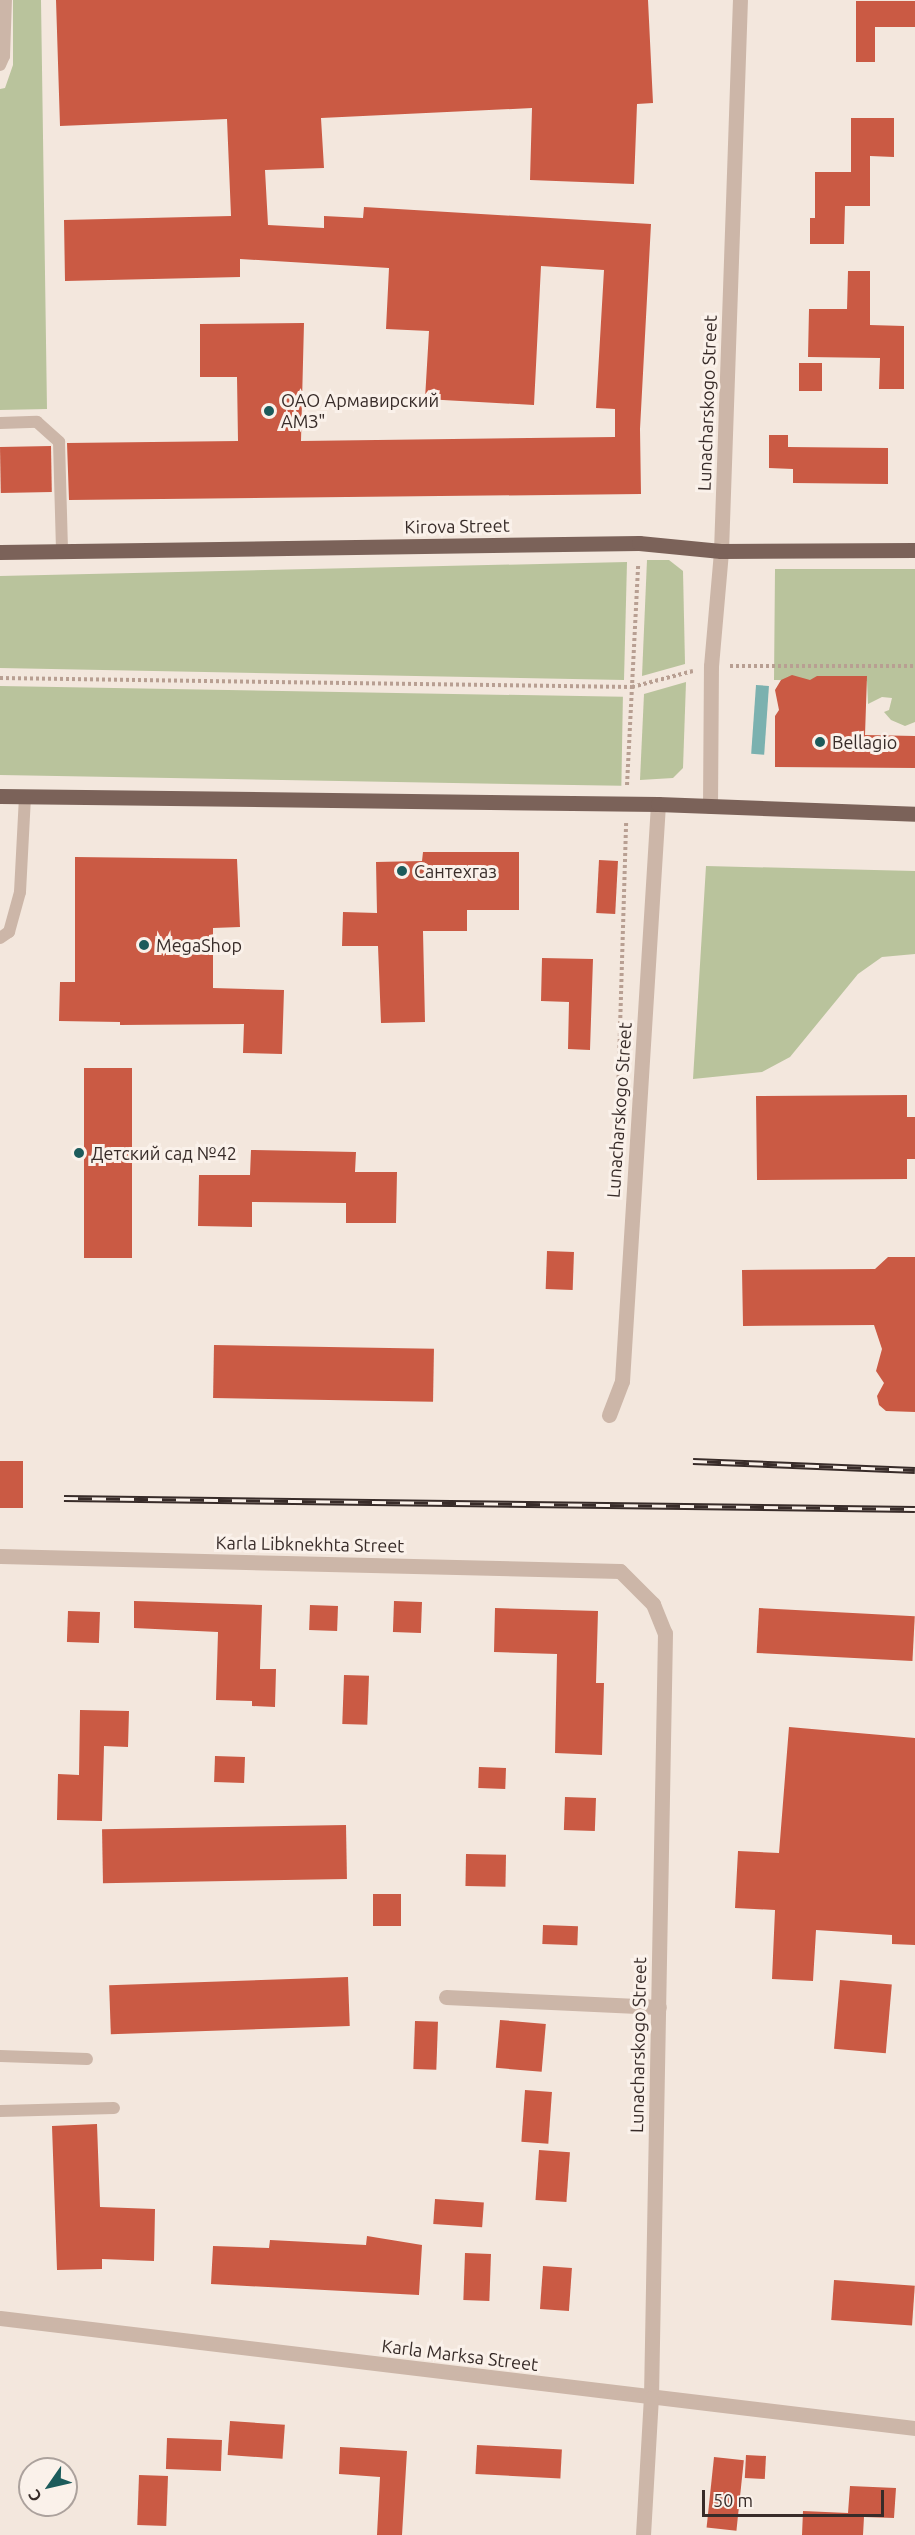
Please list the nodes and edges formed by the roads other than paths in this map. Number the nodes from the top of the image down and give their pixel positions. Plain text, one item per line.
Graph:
1 (6, 0) edge
2 (740, 0) edge
3 (0, 65) edge
4 (0, 423) edge
5 (62, 550) junction
6 (915, 550) edge
7 (721, 551) junction
8 (0, 552) edge
9 (0, 796) edge
10 (25, 796) junction
11 (658, 804) junction
12 (710, 806) junction
13 (915, 814) edge
14 (0, 938) edge
15 (609, 1415) dead end
16 (0, 1556) edge
17 (620, 1571) joint
18 (446, 1996) dead end
19 (659, 2007) junction
20 (0, 2056) edge
21 (87, 2060) dead end
22 (114, 2108) dead end
23 (0, 2111) edge
24 (0, 2318) edge
25 (651, 2398) junction
26 (915, 2428) edge
27 (643, 2535) edge

1 - 3 lane
2 - 7 street, Lunacharskogo Street
4 - 5 lane
5 - 7 main road, Kirova Street
5 - 8 main road, Kirova Street
6 - 7 main road, Kirova Street
7 - 12 street, Lunacharskogo Street
9 - 10 main road
10 - 11 main road
10 - 14 lane
11 - 12 main road
11 - 15 street, Lunacharskogo Street
12 - 13 main road
16 - 17 street, Karla Libknekhta Street
17 - 19 street, Lunacharskogo Street
18 - 19 street
19 - 25 street, Lunacharskogo Street
20 - 21 lane
22 - 23 lane
24 - 25 street, Karla Marksa Street
25 - 26 street, Karla Marksa Street
25 - 27 street, Lunacharskogo Street

